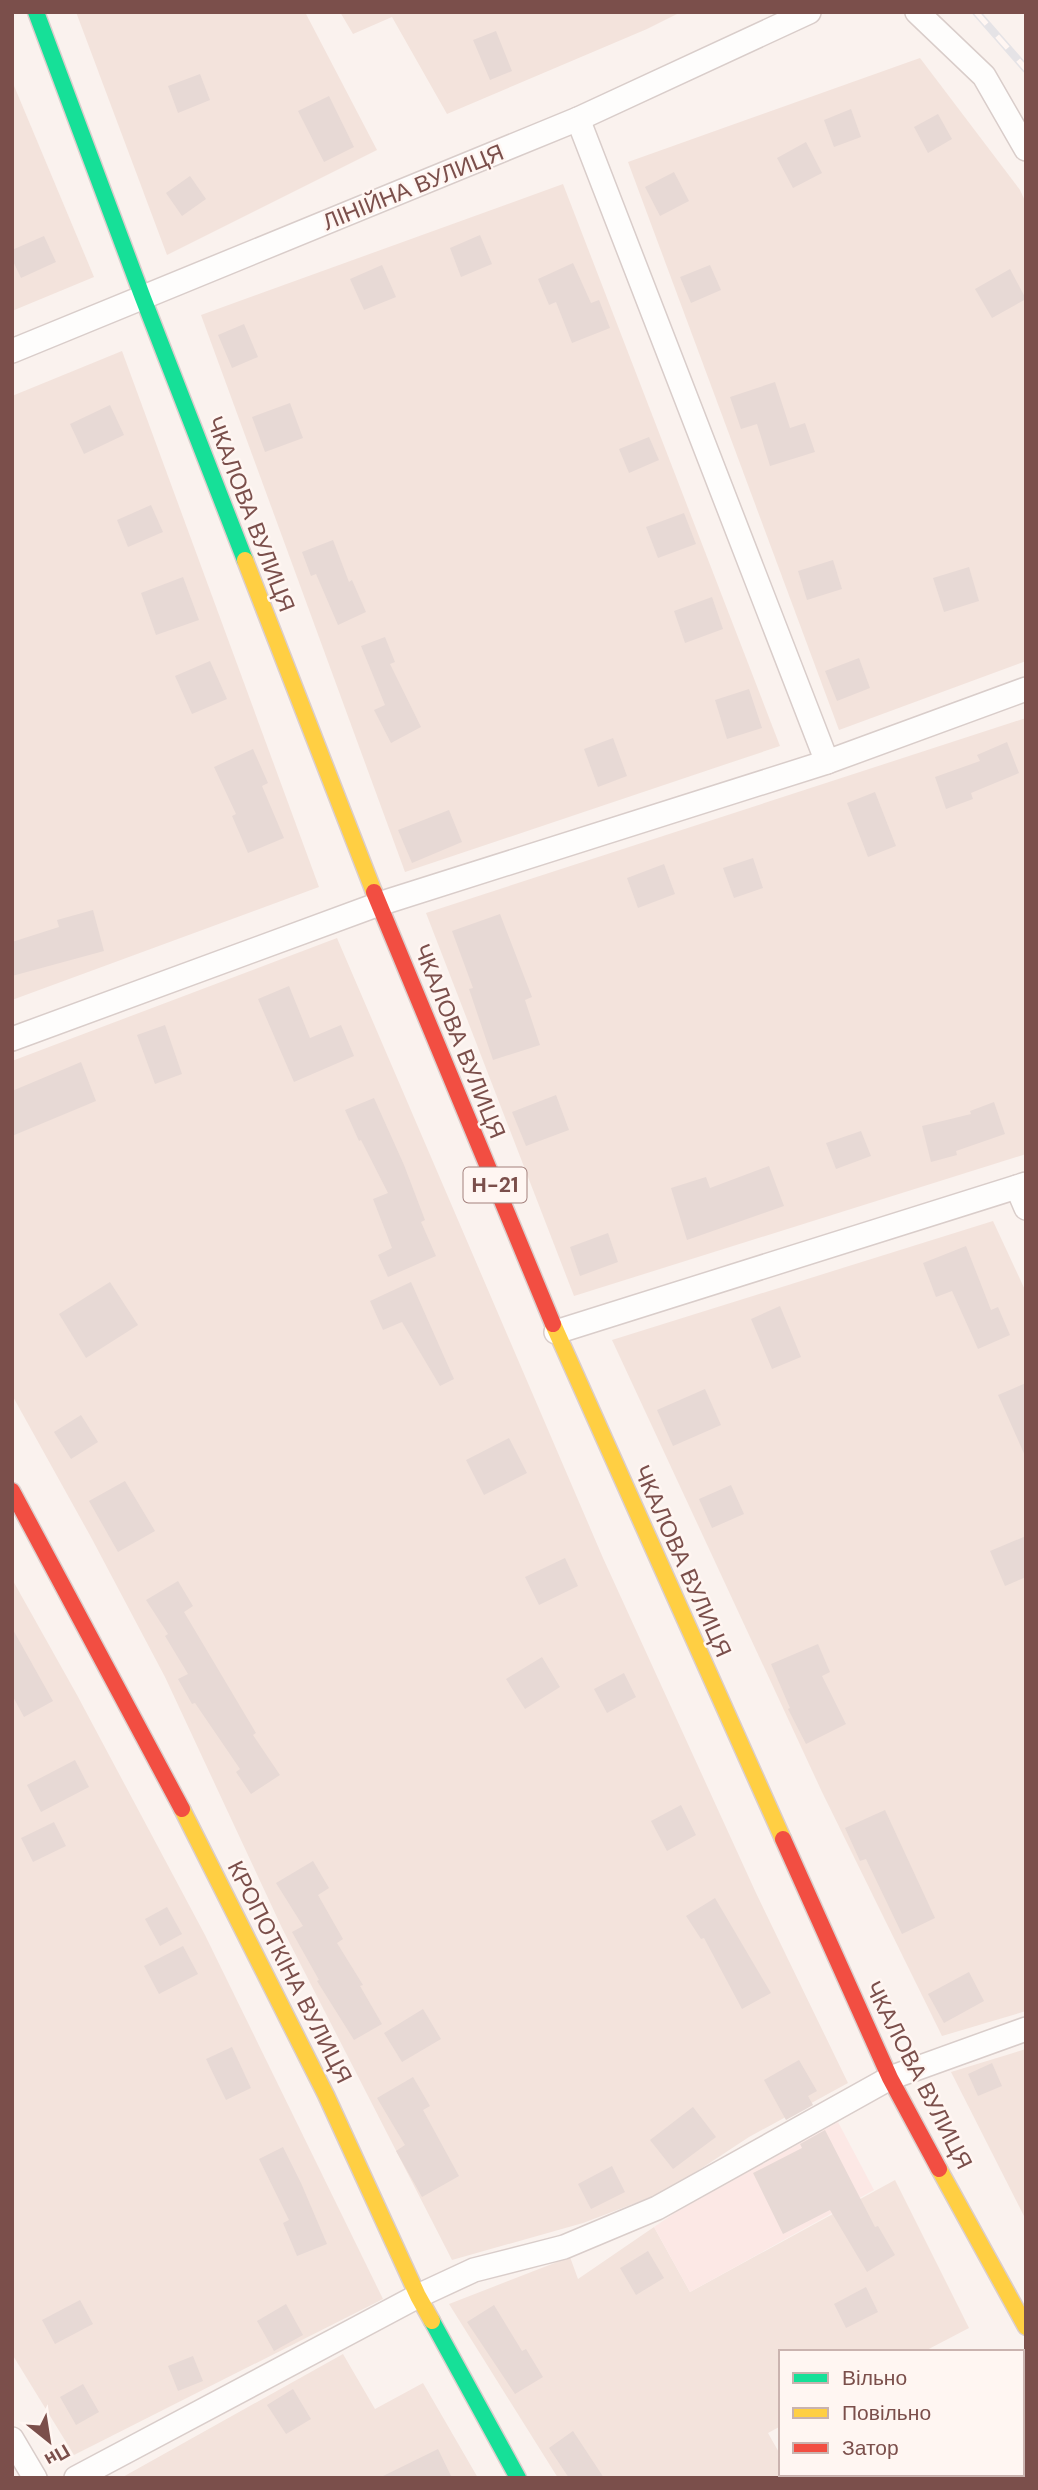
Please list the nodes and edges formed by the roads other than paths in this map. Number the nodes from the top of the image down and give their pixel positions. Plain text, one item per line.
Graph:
1 (36, 12) edge
2 (809, 12) edge
3 (918, 12) edge
4 (578, 119) junction
5 (1026, 149) edge
6 (143, 298) junction
7 (12, 351) edge
8 (1026, 689) edge
9 (827, 762) junction
10 (379, 904) junction
11 (12, 1039) edge
12 (1023, 1193) edge
13 (555, 1332) junction
14 (12, 1491) edge
15 (1026, 2029) edge
16 (890, 2078) junction
17 (418, 2296) junction
18 (1026, 2327) edge
19 (12, 2440) edge
20 (35, 2478) edge
21 (76, 2478) edge
22 (518, 2478) edge

1 - 6 main road, ЧКАЛОВА ВУЛИЦЯ / Н-21
2 - 4 street, ЛІНІЙНА ВУЛИЦЯ
3 - 5 street
4 - 6 street, ЛІНІЙНА ВУЛИЦЯ
4 - 9 street
6 - 7 street, ЛІНІЙНА ВУЛИЦЯ
6 - 10 main road, ЧКАЛОВА ВУЛИЦЯ / Н-21
8 - 9 street
9 - 10 street
10 - 11 street
10 - 13 main road, ЧКАЛОВА ВУЛИЦЯ / Н-21
12 - 13 street
13 - 16 main road, ЧКАЛОВА ВУЛИЦЯ / Н-21
14 - 17 main road, КРОПОТКІНА ВУЛИЦЯ
15 - 16 street
16 - 17 street
16 - 18 main road, ЧКАЛОВА ВУЛИЦЯ / Н-21
17 - 21 street
17 - 22 main road, КРОПОТКІНА ВУЛИЦЯ
19 - 20 street

